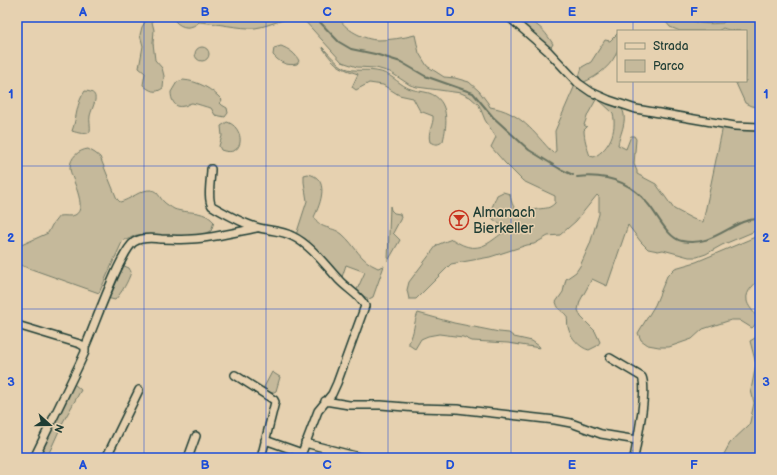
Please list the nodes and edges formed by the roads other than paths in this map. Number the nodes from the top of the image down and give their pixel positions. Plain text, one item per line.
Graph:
1 (509, 17) edge
2 (760, 127) edge
3 (212, 169) dead end
4 (258, 228) junction
5 (17, 325) edge
6 (85, 347) junction
7 (610, 358) dead end
8 (234, 375) dead end
9 (139, 390) dead end
10 (325, 401) junction
11 (196, 436) dead end
12 (265, 440) junction
13 (637, 440) junction
14 (305, 443) junction
15 (301, 455) edge
16 (34, 458) edge
17 (106, 458) edge
18 (188, 458) edge
19 (261, 458) edge
20 (363, 458) edge
21 (634, 458) edge

1 - 2 street
3 - 4 street
4 - 6 street
4 - 10 street
5 - 6 street
6 - 16 street
7 - 13 street
8 - 12 street
9 - 17 street
10 - 13 street
10 - 14 street
11 - 18 street
12 - 15 street
12 - 19 street
13 - 21 street
14 - 15 street
14 - 20 street

